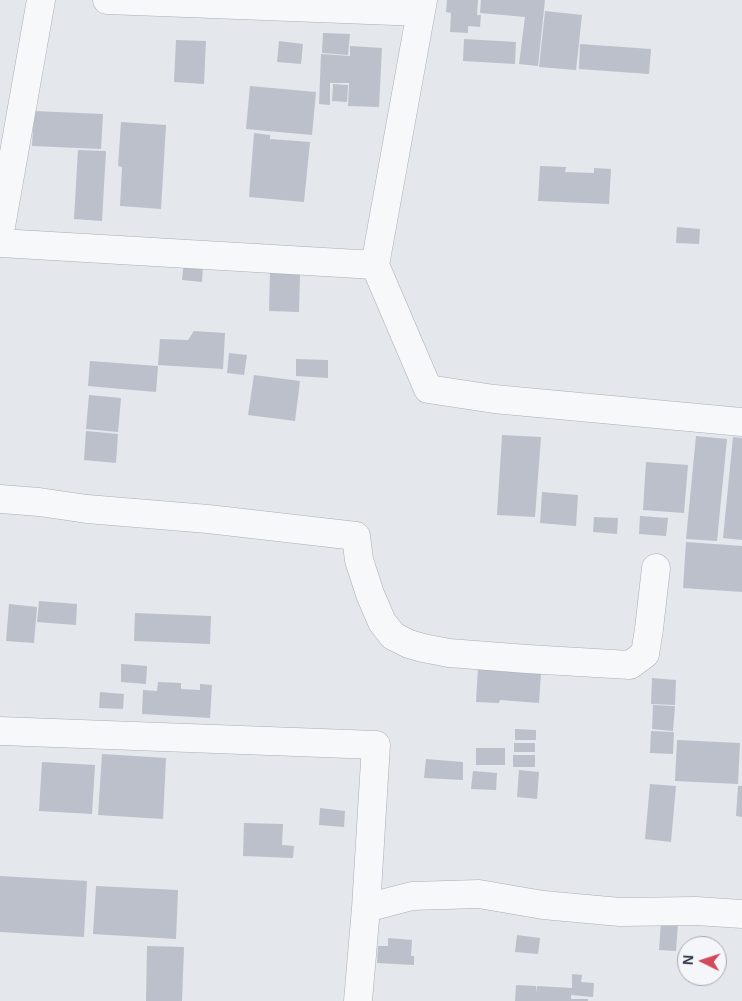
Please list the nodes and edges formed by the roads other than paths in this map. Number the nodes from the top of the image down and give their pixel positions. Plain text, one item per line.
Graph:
1 (41, 0) edge
2 (107, 0) edge
3 (422, 6) edge
4 (0, 232) edge
5 (0, 243) edge
6 (375, 265) junction
7 (742, 422) edge
8 (0, 498) edge
9 (656, 568) dead end
10 (0, 731) edge
11 (366, 908) junction
12 (742, 914) edge
13 (358, 1001) edge

1 - 4 street
2 - 3 street
3 - 6 street
5 - 6 street
6 - 7 street
8 - 9 street
10 - 11 street
11 - 12 street
11 - 13 street

